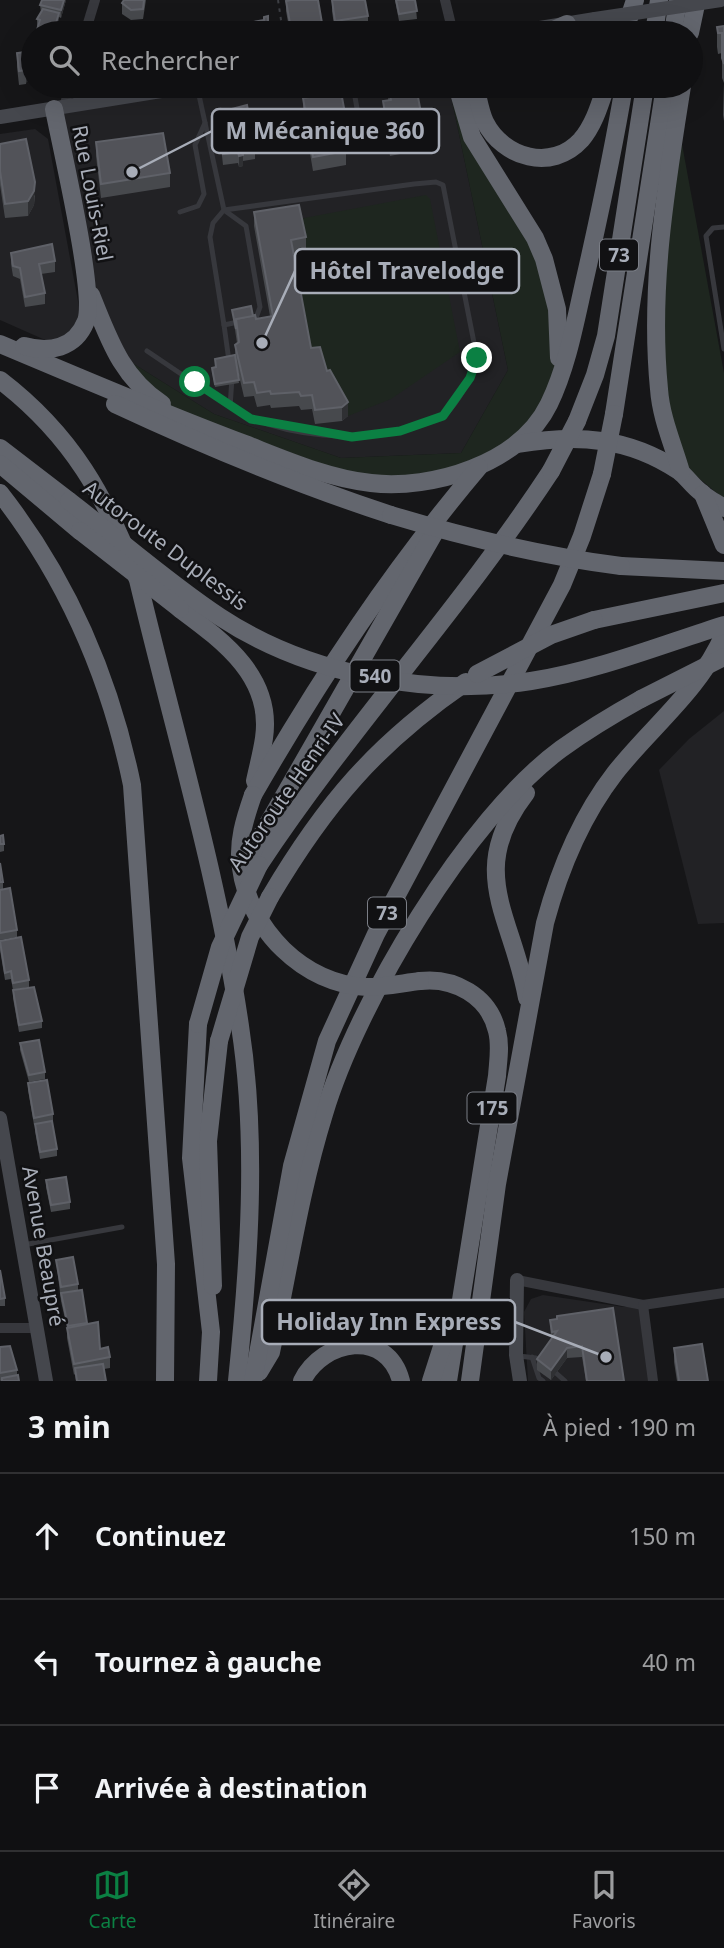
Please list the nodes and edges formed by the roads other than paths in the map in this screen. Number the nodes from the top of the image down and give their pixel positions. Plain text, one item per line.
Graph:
1 (95, 0) edge
2 (445, 0) edge
3 (636, 0) edge
4 (659, 0) edge
5 (678, 0) edge
6 (696, 0) edge
7 (721, 0) edge
8 (89, 21) edge
9 (450, 21) edge
10 (583, 21) edge
11 (628, 21) edge
12 (633, 21) edge
13 (656, 21) edge
14 (675, 21) edge
15 (692, 21) edge
16 (64, 98) edge
17 (120, 98) edge
18 (198, 98) edge
19 (355, 98) edge
20 (461, 98) edge
21 (479, 98) edge
22 (482, 98) edge
23 (601, 98) edge
24 (622, 98) edge
25 (643, 98) edge
26 (662, 98) edge
27 (680, 98) edge
28 (481, 105) junction
29 (59, 108) junction
30 (0, 117) edge
31 (205, 123) junction
32 (364, 147) dead end
33 (225, 209) junction
34 (180, 212) dead end
35 (724, 227) edge
36 (87, 285) junction
37 (224, 325) junction
38 (0, 342) edge
39 (724, 349) edge
40 (0, 351) edge
41 (147, 351) dead end
42 (558, 379) junction
43 (0, 380) edge
44 (230, 407) junction
45 (204, 429) junction
46 (512, 446) junction
47 (0, 448) edge
48 (0, 464) edge
49 (480, 466) junction
50 (681, 472) junction
51 (0, 493) edge
52 (702, 494) junction
53 (452, 499) junction
54 (724, 509) edge
55 (724, 545) edge
56 (724, 571) edge
57 (724, 593) edge
58 (724, 625) edge
59 (724, 634) edge
60 (724, 657) edge
61 (595, 727) junction
62 (253, 794) junction
63 (203, 999) junction
64 (522, 1050) junction
65 (0, 1118) edge
66 (122, 1227) dead end
67 (23, 1245) junction
68 (517, 1280) joint
69 (462, 1285) junction
70 (724, 1293) edge
71 (643, 1305) junction
72 (0, 1328) edge
73 (37, 1328) junction
74 (211, 1332) junction
75 (532, 1357) junction
76 (542, 1362) edge
77 (517, 1371) edge
78 (556, 1373) edge
79 (46, 1381) edge
80 (164, 1381) edge
81 (208, 1381) edge
82 (237, 1381) edge
83 (253, 1381) edge
84 (302, 1381) edge
85 (401, 1381) edge
86 (430, 1381) edge
87 (448, 1381) edge
88 (470, 1381) edge
89 (543, 1381) edge
90 (565, 1381) edge
91 (653, 1381) edge

1 - 8 street
2 - 9 street
3 - 11 highway
3 - 12 highway
4 - 13 highway
5 - 14 highway
6 - 15 highway
7 - 10 main road, bridge
16 - 29 street, Rue Louis-Riel
17 - 29 main road
18 - 31 lane
19 - 32 lane
20 - 42 highway
21 - 28 highway
22 - 28 highway
23 - 28 highway
24 - 42 highway
25 - 63 highway, Autoroute Henri-IV / 73, bridge
26 - 83 highway, 73, bridge
27 - 50 highway
29 - 30 main road
29 - 36 highway, Rue Louis-Riel
31 - 33 lane
31 - 34 lane
33 - 37 lane
33 - 37 lane
33 - 44 lane
35 - 39 lane
36 - 38 highway
36 - 45 highway
37 - 44 lane
38 - 45 highway
40 - 56 highway, bridge
41 - 44 lane
42 - 46 highway
43 - 82 highway
45 - 49 highway
46 - 49 highway
46 - 50 highway
47 - 58 highway, Autoroute Duplessis / 540, bridge
48 - 62 highway, bridge
49 - 53 highway
50 - 52 highway
51 - 80 highway
52 - 54 highway
52 - 55 highway
53 - 62 highway
53 - 63 highway, bridge
57 - 74 highway, bridge
59 - 64 highway
60 - 61 highway, bridge
61 - 64 highway
61 - 83 highway
62 - 69 highway, 175, bridge
63 - 74 highway, Autoroute Henri-IV / 73, bridge
64 - 88 highway, 175
65 - 67 main road, Avenue Beaupré
66 - 67 lane
67 - 73 main road, Avenue Beaupré
68 - 71 street
68 - 77 main road
69 - 86 highway
69 - 87 highway, 175
70 - 71 street
71 - 91 street
72 - 73 street
73 - 79 main road, Avenue Beaupré
74 - 81 highway, Autoroute Henri-IV
75 - 76 lane
75 - 77 lane
75 - 89 lane
78 - 90 lane
84 - 85 highway

